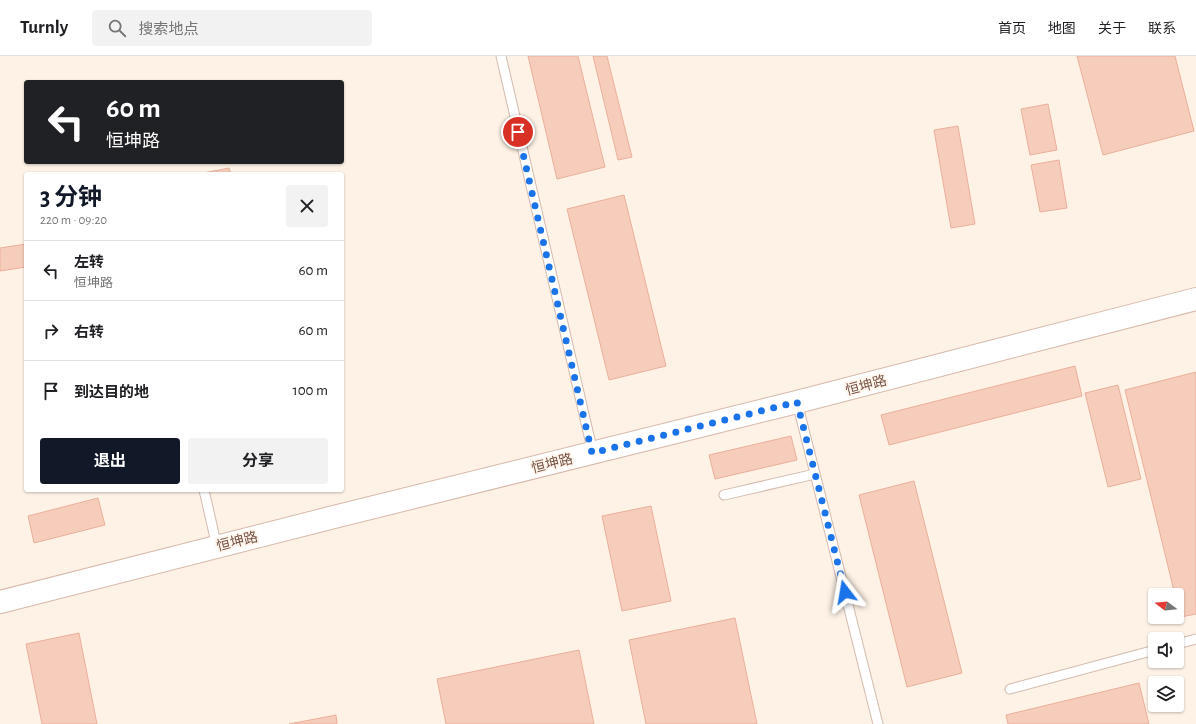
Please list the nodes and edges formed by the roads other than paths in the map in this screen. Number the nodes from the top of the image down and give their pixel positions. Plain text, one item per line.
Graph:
1 (501, 56) edge
2 (1196, 299) edge
3 (797, 402) junction
4 (592, 453) junction
5 (815, 474) junction
6 (204, 492) edge
7 (724, 495) dead end
8 (217, 547) junction
9 (0, 602) edge
10 (1196, 639) edge
11 (1184, 642) edge
12 (1148, 652) edge
13 (1010, 689) dead end
14 (878, 724) edge

1 - 4 lane
2 - 3 street, 恒坤路
3 - 4 street, 恒坤路
3 - 5 lane
4 - 8 street, 恒坤路
5 - 7 lane
5 - 14 lane
6 - 8 lane
8 - 9 street, 恒坤路
10 - 11 lane
12 - 13 lane

